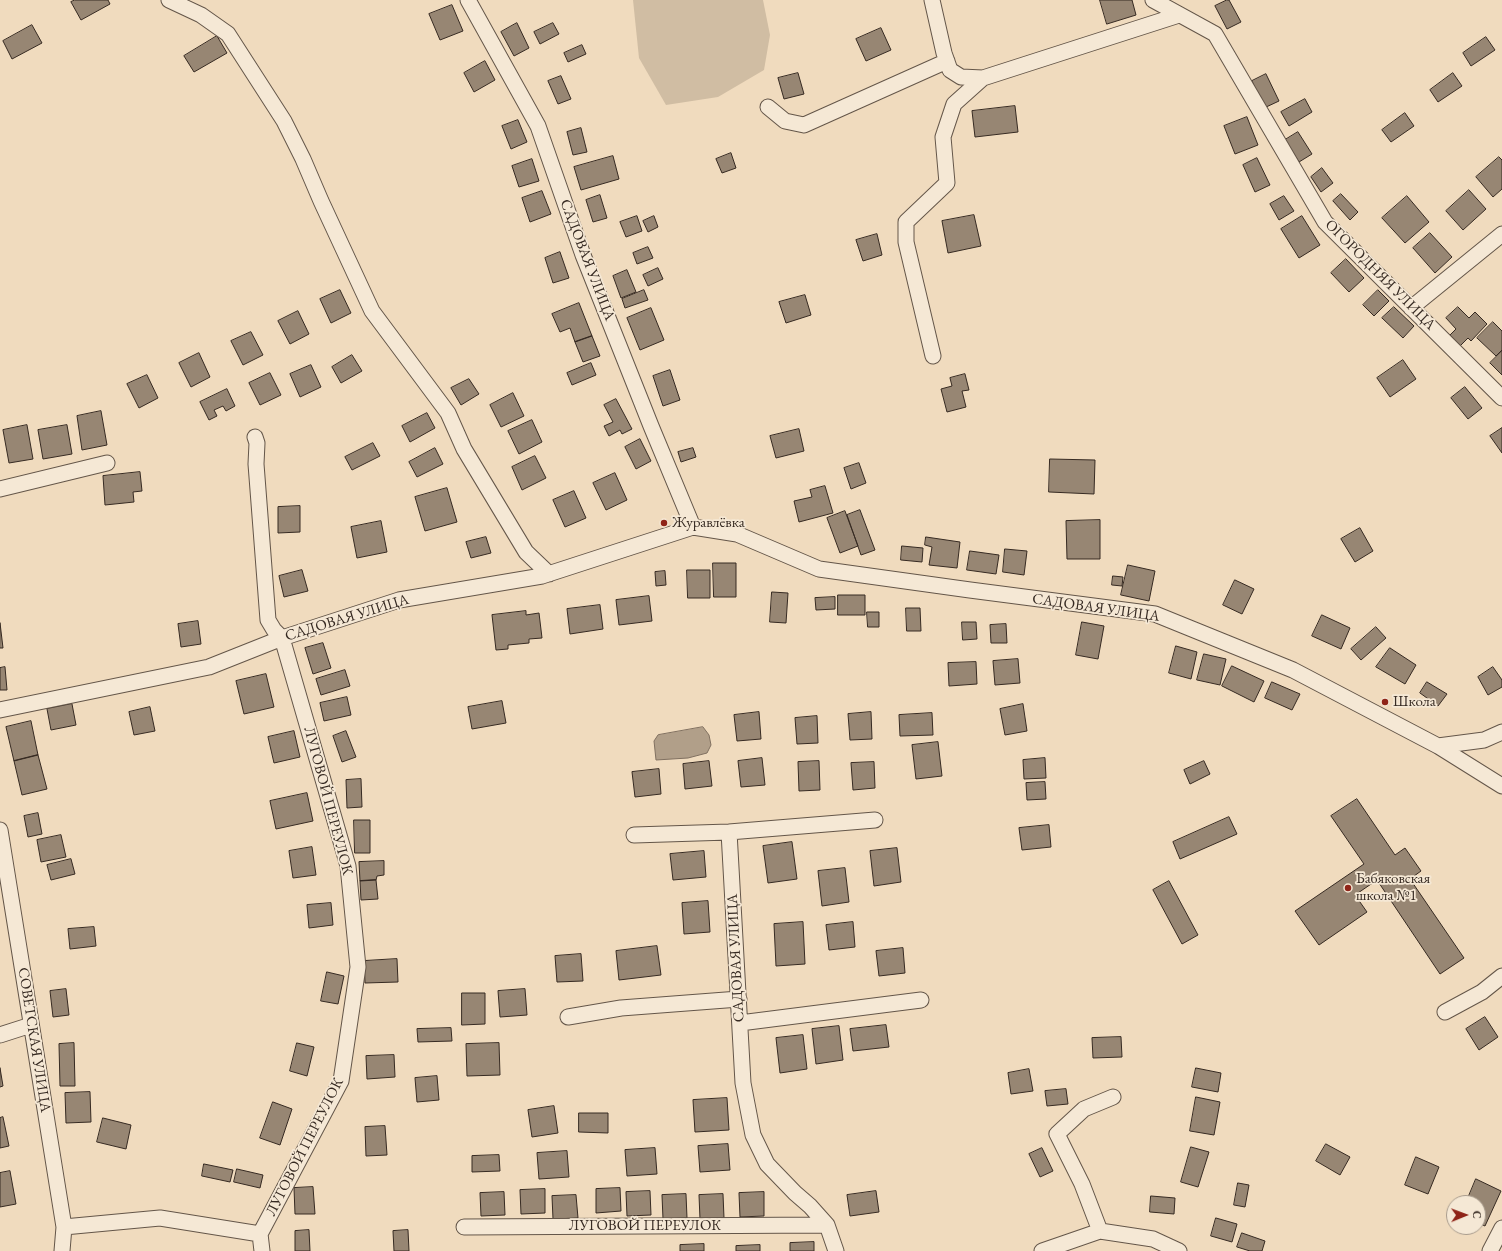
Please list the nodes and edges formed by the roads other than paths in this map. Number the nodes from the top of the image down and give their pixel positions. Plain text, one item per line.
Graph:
1 (169, 0) edge
2 (468, 0) edge
3 (932, 0) edge
4 (1153, 0) edge
5 (1180, 15) junction
6 (946, 61) junction
7 (983, 78) junction
8 (768, 107) dead end
9 (1502, 234) edge
10 (1411, 308) junction
11 (933, 356) dead end
12 (1502, 398) edge
13 (255, 437) dead end
14 (107, 463) dead end
15 (0, 489) edge
16 (693, 527) junction
17 (549, 574) junction
18 (282, 638) junction
19 (0, 710) edge
20 (1502, 732) edge
21 (1438, 746) junction
22 (1502, 786) edge
23 (875, 820) dead end
24 (0, 830) edge
25 (729, 832) junction
26 (634, 835) dead end
27 (1502, 976) edge
28 (738, 999) junction
29 (921, 1000) dead end
30 (1445, 1012) dead end
31 (568, 1017) dead end
32 (740, 1023) junction
33 (32, 1026) junction
34 (0, 1035) edge
35 (1113, 1097) dead end
36 (827, 1225) junction
37 (64, 1227) junction
38 (464, 1227) dead end
39 (1502, 1228) edge
40 (1100, 1231) junction
41 (260, 1234) junction
42 (62, 1251) edge
43 (262, 1251) edge
44 (836, 1251) edge
45 (1042, 1251) edge
46 (1178, 1251) edge
47 (1490, 1251) edge

1 - 17 street
2 - 16 street, САДОВАЯ УЛИЦА
3 - 6 street
4 - 5 street
5 - 7 street
5 - 10 street, ОГОРОДНЯЯ УЛИЦА
6 - 7 street
6 - 8 street
7 - 11 street
9 - 10 street
10 - 12 street, ОГОРОДНЯЯ УЛИЦА
13 - 18 street
14 - 15 street
16 - 17 street, САДОВАЯ УЛИЦА
16 - 21 street, САДОВАЯ УЛИЦА
17 - 18 street, САДОВАЯ УЛИЦА
18 - 19 street, САДОВАЯ УЛИЦА
18 - 41 street, ЛУГОВОЙ ПЕРЕУЛОК
20 - 21 street
21 - 22 street, САДОВАЯ УЛИЦА
23 - 25 street
24 - 33 street, СОВЕТСКАЯ УЛИЦА
25 - 26 street
25 - 28 street, САДОВАЯ УЛИЦА
27 - 30 street
28 - 31 street
28 - 32 street, САДОВАЯ УЛИЦА
29 - 32 street
32 - 36 street, САДОВАЯ УЛИЦА
33 - 34 street
33 - 37 street, СОВЕТСКАЯ УЛИЦА
35 - 40 street
36 - 38 street, ЛУГОВОЙ ПЕРЕУЛОК
36 - 44 street
37 - 41 street, ЛУГОВОЙ ПЕРЕУЛОК
37 - 42 street, СОВЕТСКАЯ УЛИЦА
39 - 47 street
40 - 45 street
40 - 46 street
41 - 43 street, ЛУГОВОЙ ПЕРЕУЛОК

